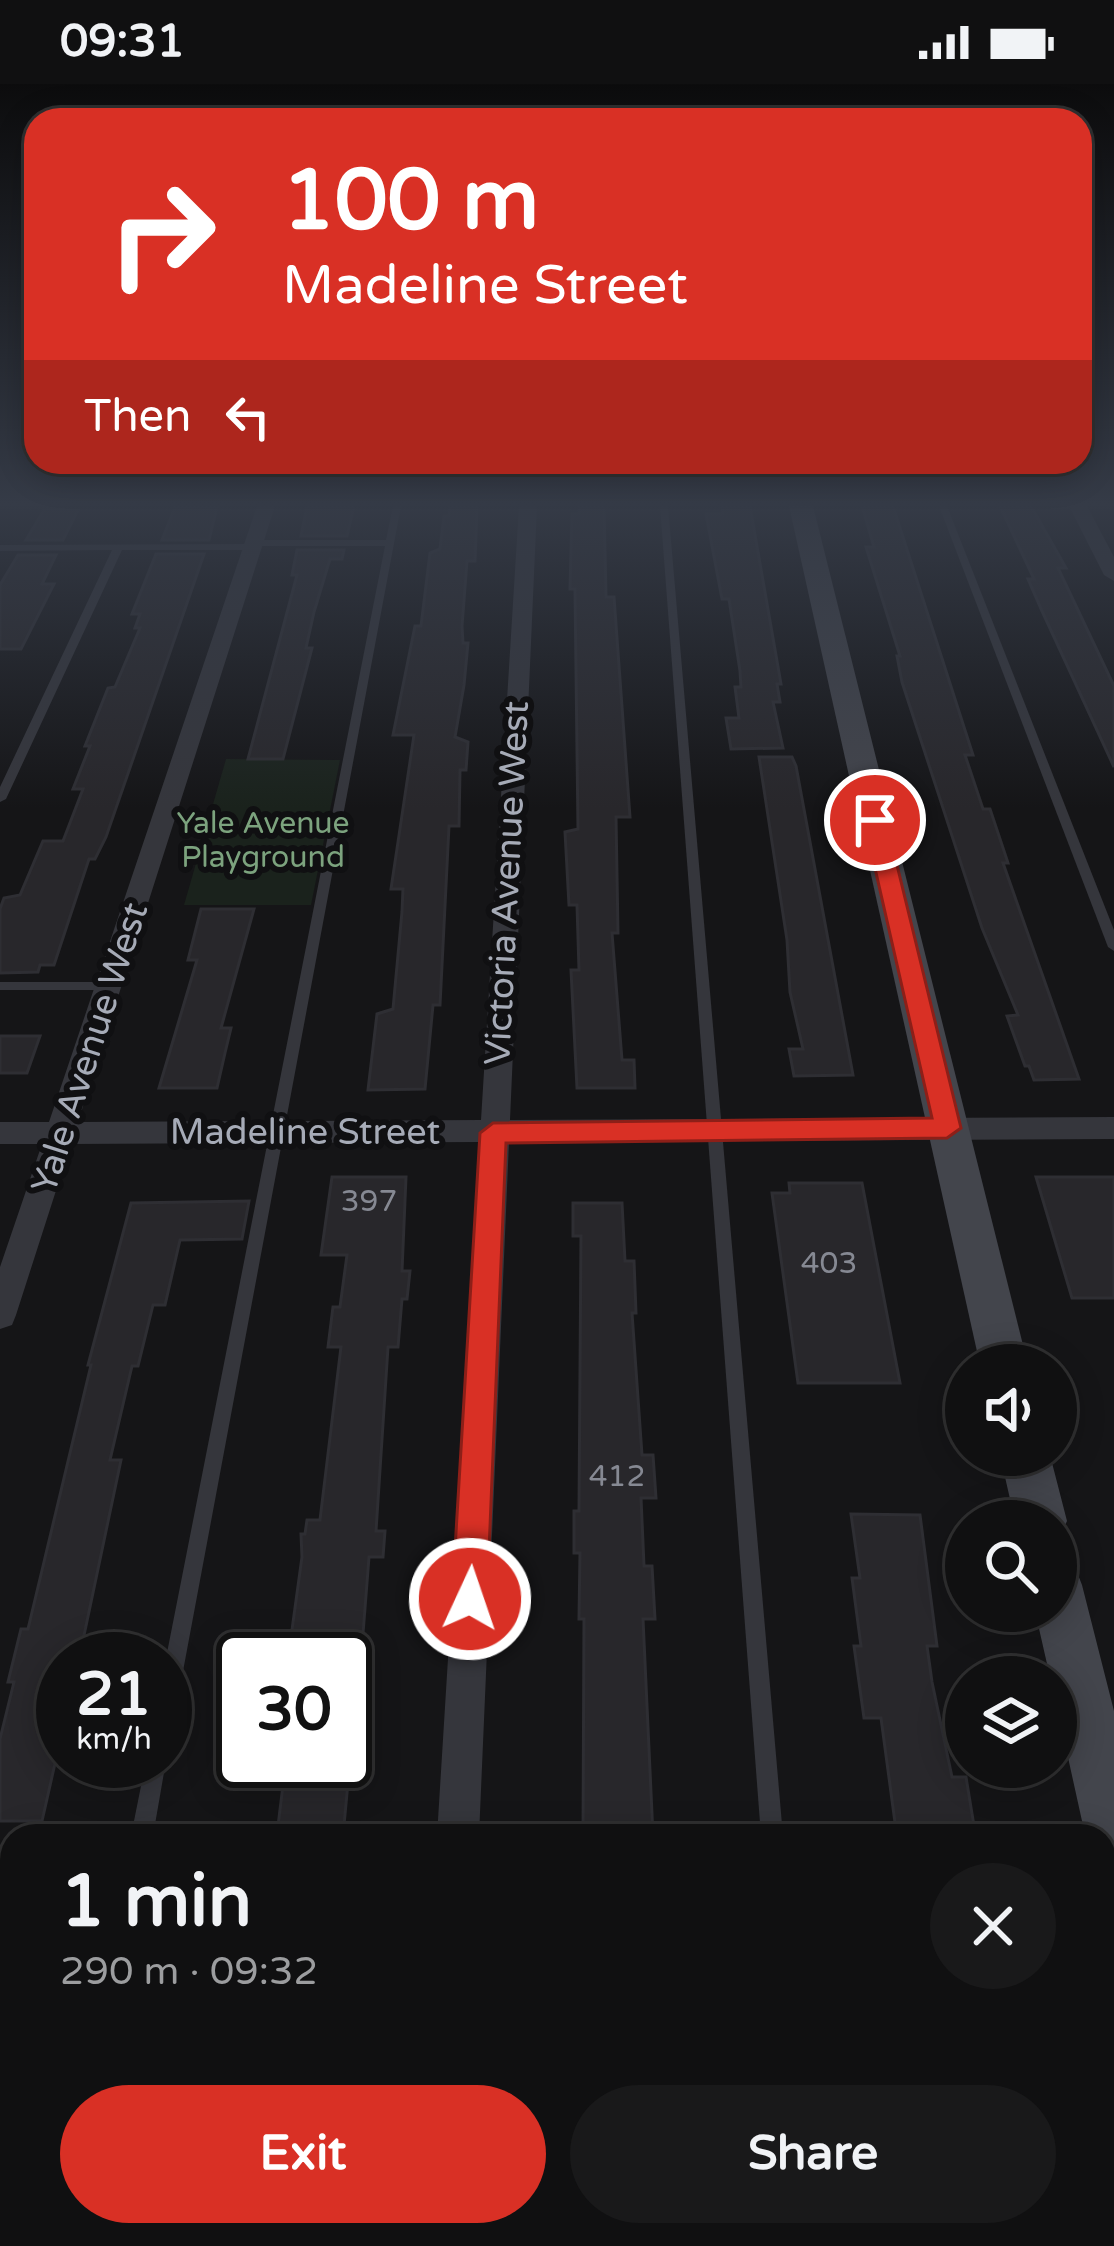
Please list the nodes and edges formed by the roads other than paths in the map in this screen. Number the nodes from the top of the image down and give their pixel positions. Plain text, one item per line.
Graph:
1 (90, 607) edge
2 (233, 607) edge
3 (377, 607) edge
4 (522, 607) edge
5 (672, 607) edge
6 (825, 607) edge
7 (982, 607) edge
8 (0, 799) edge
9 (1114, 947) edge
10 (0, 986) edge
11 (112, 986) junction
12 (947, 1128) junction
13 (1114, 1128) edge
14 (712, 1130) junction
15 (274, 1131) junction
16 (0, 1133) edge
17 (61, 1133) junction
18 (493, 1133) junction
19 (0, 1315) edge
20 (999, 1344) edge
21 (180, 1632) edge
22 (1067, 1632) edge
23 (151, 1788) edge
24 (144, 1824) edge
25 (459, 1824) edge
26 (771, 1824) edge
27 (1113, 1824) edge

1 - 8 lane
2 - 11 street, Yale Avenue West
3 - 15 lane
4 - 18 street, Victoria Avenue West
5 - 14 lane
6 - 12 main road
7 - 9 lane
10 - 11 lane
11 - 17 street, Yale Avenue West
12 - 13 street, Madeline Street
12 - 14 street, Madeline Street
12 - 20 main road
14 - 18 street, Madeline Street
14 - 26 lane
15 - 17 street, Madeline Street
15 - 18 street, Madeline Street
15 - 21 lane
16 - 17 street, Madeline Street
17 - 19 street, Yale Avenue West
18 - 25 street, Victoria Avenue West
22 - 27 main road
23 - 24 lane

